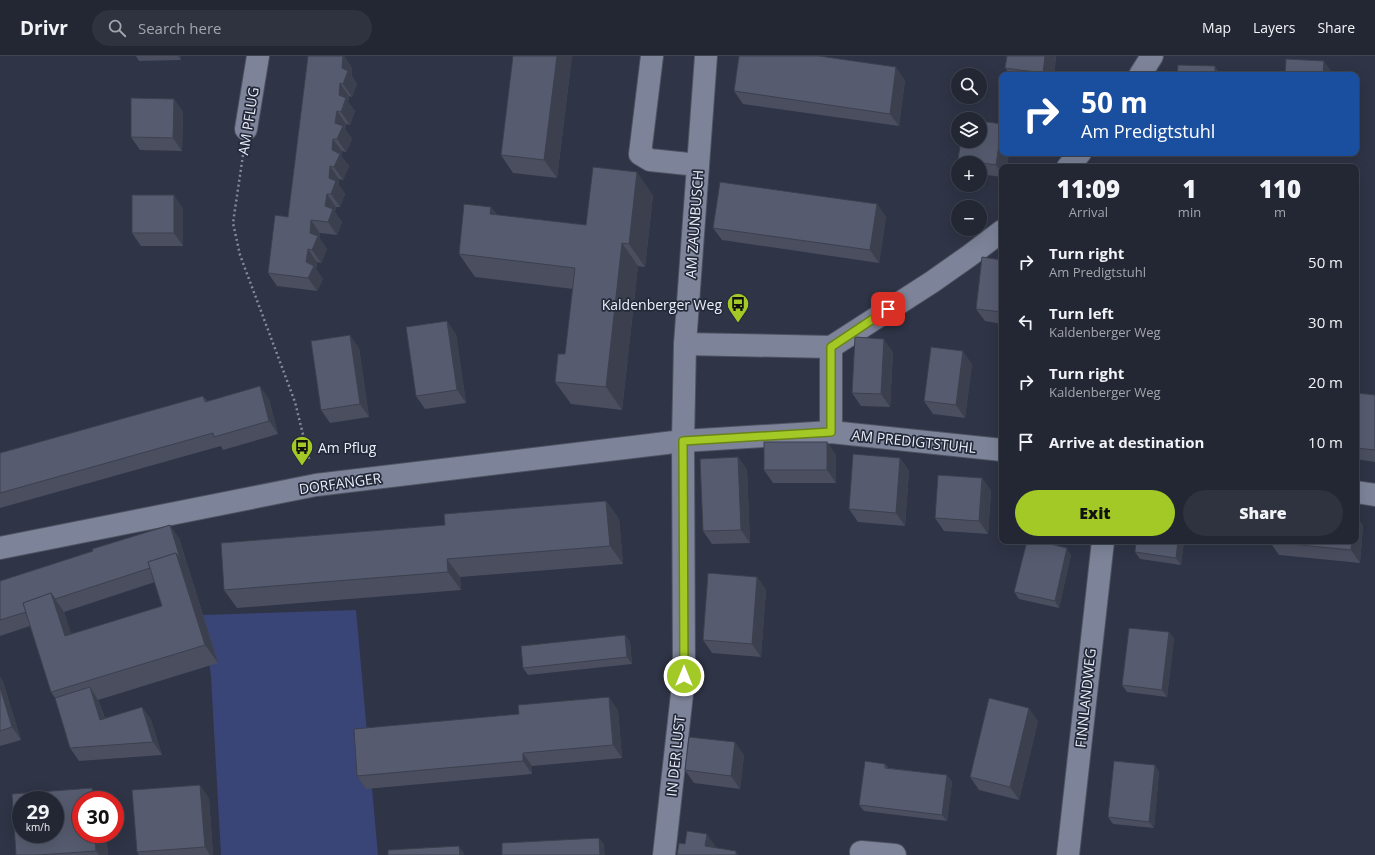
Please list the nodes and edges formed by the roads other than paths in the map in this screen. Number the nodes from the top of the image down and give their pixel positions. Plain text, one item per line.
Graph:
1 (258, 56) edge
2 (652, 56) edge
3 (706, 56) edge
4 (1152, 56) edge
5 (1142, 72) edge
6 (246, 129) road end
7 (1077, 156) edge
8 (1071, 164) edge
9 (698, 165) junction
10 (999, 233) edge
11 (685, 344) junction
12 (831, 347) junction
13 (831, 432) junction
14 (683, 441) junction
15 (999, 450) edge
16 (1359, 492) edge
17 (1375, 495) edge
18 (1103, 544) edge
19 (0, 548) edge
20 (861, 852) dead end
21 (664, 855) edge
22 (895, 855) edge
23 (1068, 855) edge

1 - 6 street, AM PFLUG
2 - 9 street
3 - 9 street, AM ZAUNBUSCH
4 - 5 street
7 - 8 street
9 - 11 street, AM ZAUNBUSCH
10 - 12 street
11 - 12 street
11 - 14 street, AM ZAUNBUSCH
12 - 13 street
13 - 14 street, AM PREDIGTSTUHL
13 - 15 street, AM PREDIGTSTUHL
14 - 19 street, DORFANGER
14 - 21 street, IN DER LUST
16 - 17 street
18 - 23 street, FINNLANDWEG
20 - 22 street

